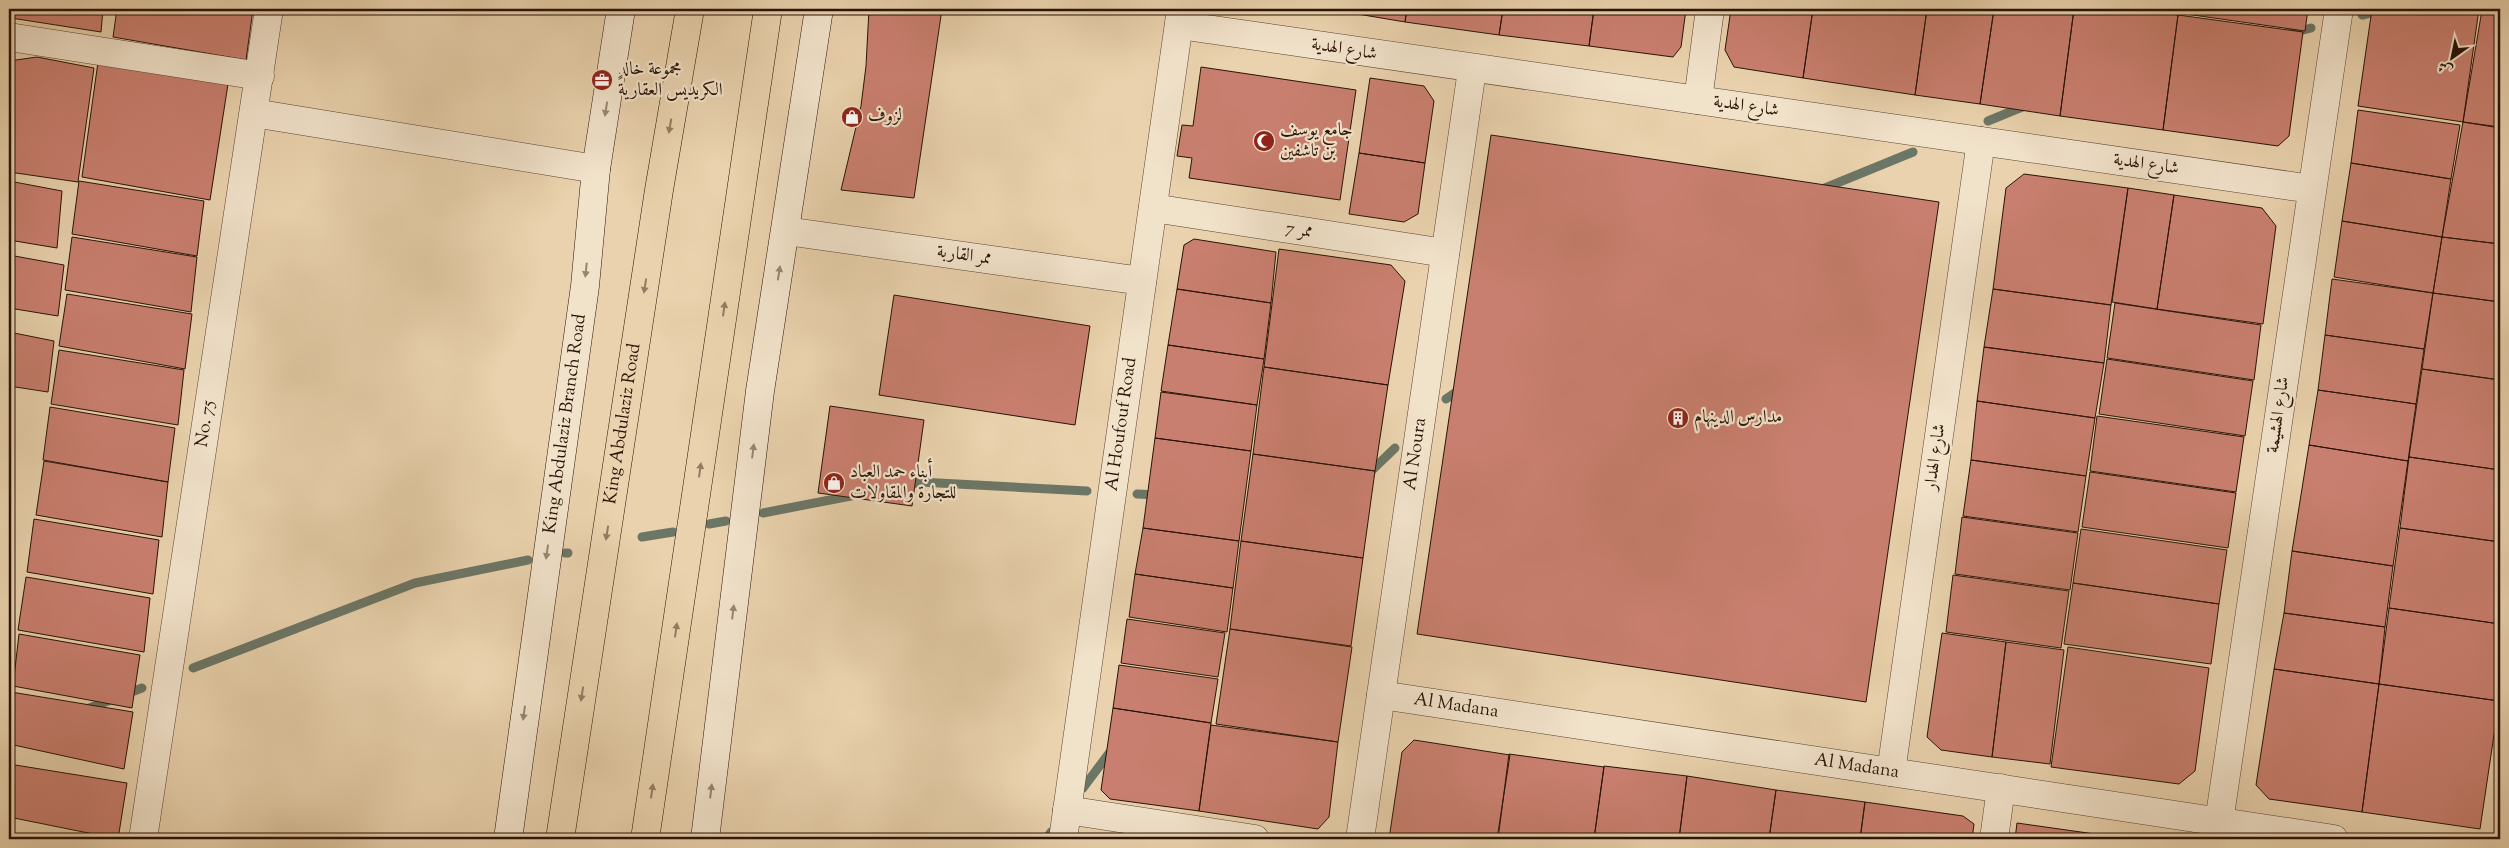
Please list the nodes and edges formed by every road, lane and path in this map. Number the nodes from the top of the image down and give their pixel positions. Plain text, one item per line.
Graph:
1 (269, 9) edge
2 (621, 9) edge
3 (690, 9) edge
4 (768, 9) edge
5 (819, 9) edge
6 (1710, 9) edge
7 (2338, 9) edge
8 (1180, 17) edge
9 (9, 37) edge
10 (1472, 70) junction
11 (260, 76) junction
12 (1698, 100) junction
13 (254, 113) junction
14 (1981, 141) junction
15 (596, 169) junction
16 (2312, 189) junction
17 (1152, 208) junction
18 (786, 231) junction
19 (1445, 253) junction
20 (1142, 281) junction
21 (1381, 695) junction
22 (1891, 772) junction
23 (2001, 788) junction
24 (1067, 810) junction
25 (2219, 822) junction
26 (143, 839) edge
27 (508, 839) edge
28 (560, 839) edge
29 (645, 839) edge
30 (705, 839) edge
31 (1063, 839) edge
32 (1255, 839) edge
33 (1360, 839) edge
34 (1994, 839) edge
35 (2334, 839) edge

1 - 11 street, No. 75
2 -> 15 street, King Abdulaziz Branch Road
3 -> 28 main road, King Abdulaziz Road
29 -> 4 main road
5 - 18 street
6 - 12 street
7 - 16 street, شارع الهشيمة
8 - 10 street, شارع الهدية
8 - 17 street, Al Houfouf Road
9 - 11 street
10 - 12 street, شارع الهدية
10 - 19 street, Al Noura
11 - 13 street, No. 75
12 - 14 street, شارع الهدية
13 - 15 street
13 - 26 street, No. 75
14 - 16 street, شارع الهدية
14 - 22 street, شارع الهدار
15 -> 27 street, King Abdulaziz Branch Road
16 - 25 street, شارع الهشيمة
17 - 19 street, ممر 7
17 - 20 street, Al Houfouf Road
18 - 20 street, ممر القاربة
30 -> 18 street
19 - 21 street, Al Noura
20 - 24 street, Al Houfouf Road
21 - 22 street, Al Madana
21 - 33 street, Al Noura
22 - 23 street, Al Madana
23 - 25 street, Al Madana
23 - 34 street
24 - 31 street, Al Houfouf Road
24 - 32 street
25 - 35 street, Al Madana

